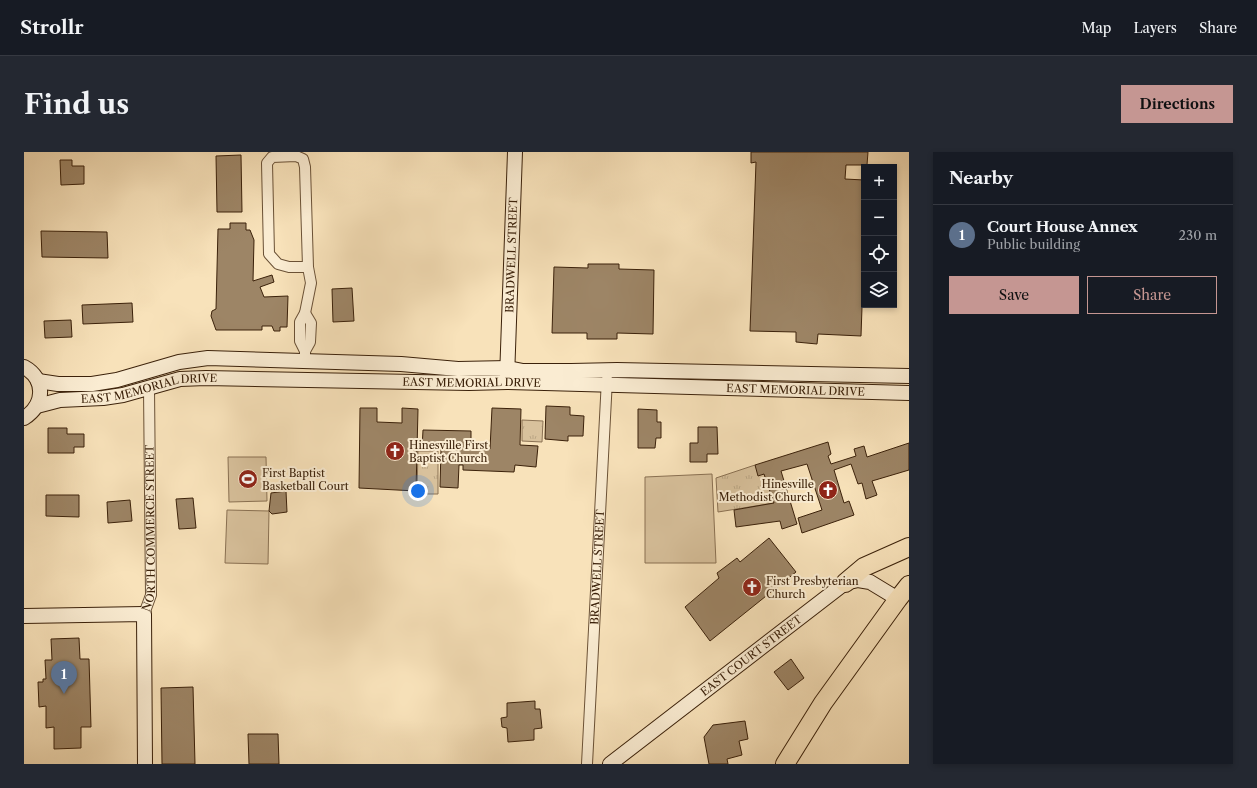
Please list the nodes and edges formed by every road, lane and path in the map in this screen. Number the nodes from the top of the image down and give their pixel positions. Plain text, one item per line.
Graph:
1 (515, 152) edge
2 (308, 266) junction
3 (305, 356) junction
4 (24, 367) edge
5 (608, 370) junction
6 (507, 375) junction
7 (909, 376) edge
8 (38, 381) junction
9 (606, 385) junction
10 (149, 388) junction
11 (909, 392) edge
12 (37, 406) junction
13 (24, 418) edge
14 (909, 547) edge
15 (846, 583) junction
16 (903, 592) edge
17 (144, 614) junction
18 (24, 616) edge
19 (146, 764) edge
20 (587, 764) edge
21 (610, 764) edge
22 (785, 764) edge

1 - 6 main road, BRADWELL STREET
2 - 2 street
2 - 3 street
3 - 6 main road, EAST MEMORIAL DRIVE
3 - 8 main road, EAST MEMORIAL DRIVE
4 - 8 main road
5 - 6 main road, EAST MEMORIAL DRIVE
5 - 7 main road, EAST MEMORIAL DRIVE
5 - 9 street, BRADWELL STREET
6 - 9 main road, EAST MEMORIAL DRIVE
6 - 10 main road, EAST MEMORIAL DRIVE
8 - 12 main road
9 - 11 main road, EAST MEMORIAL DRIVE
9 - 20 street, BRADWELL STREET
10 - 12 main road, EAST MEMORIAL DRIVE
10 - 17 street, NORTH COMMERCE STREET
12 - 13 main road
14 - 15 highway
15 - 16 main road
15 - 21 main road, EAST COURT STREET
16 - 22 highway
17 - 18 main road
17 - 19 main road, NORTH COMMERCE STREET

